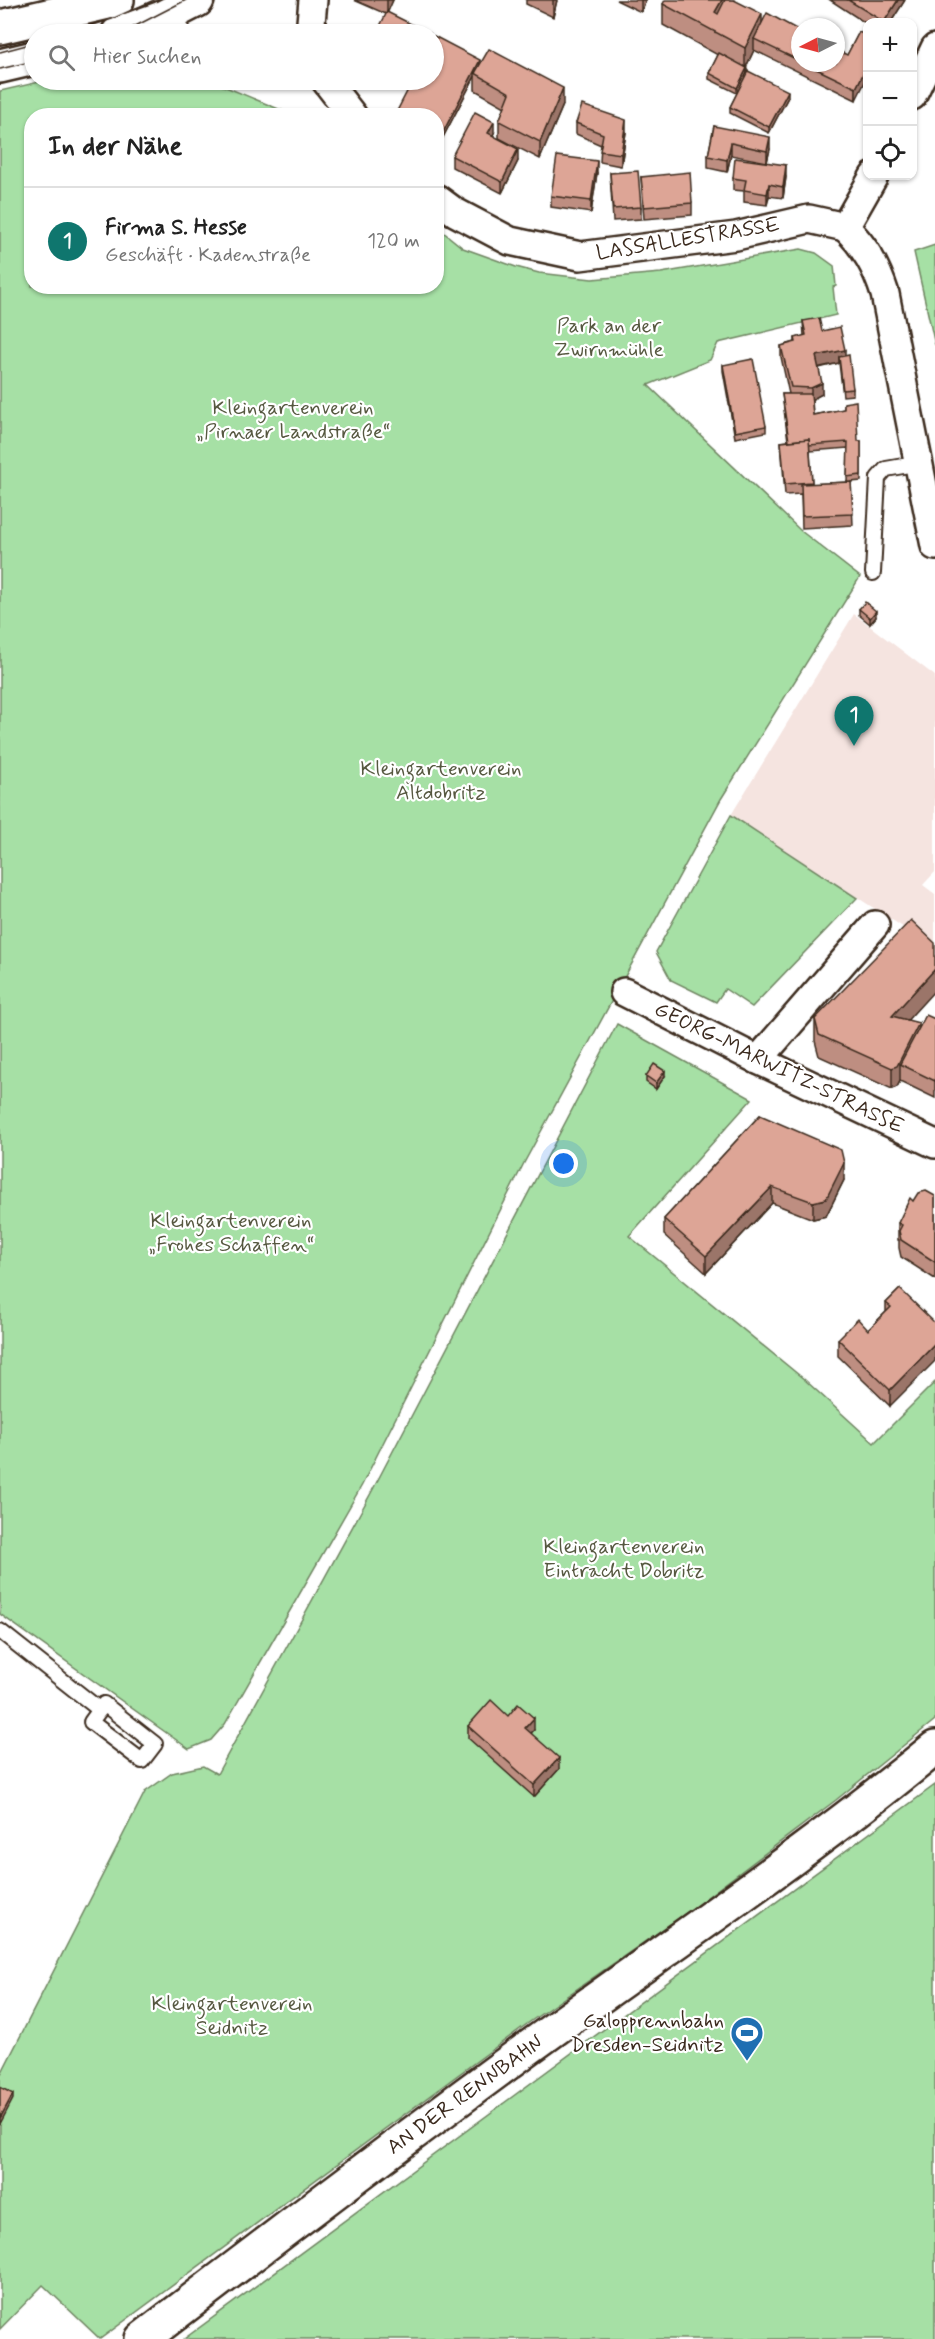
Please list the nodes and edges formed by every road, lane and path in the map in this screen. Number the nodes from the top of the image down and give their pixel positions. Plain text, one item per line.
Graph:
1 (117, 0) edge
2 (197, 0) edge
3 (296, 0) edge
4 (313, 0) edge
5 (146, 24) edge
6 (298, 24) edge
7 (311, 24) edge
8 (0, 27) edge
9 (935, 48) edge
10 (24, 60) edge
11 (0, 66) edge
12 (917, 86) edge
13 (333, 90) edge
14 (347, 108) edge
15 (872, 180) edge
16 (444, 204) edge
17 (845, 227) junction
18 (927, 465) edge
19 (935, 546) edge
20 (873, 573) dead end
21 (875, 925) dead end
22 (624, 992) dead end
23 (758, 1060) junction
24 (935, 1144) edge
25 (0, 1631) edge
26 (100, 1710) junction
27 (935, 1748) edge
28 (142, 2339) edge

1 - 8 main road
2 - 5 main road
3 - 6 street
4 - 7 street
9 - 12 street
10 - 11 main road
13 - 14 street
15 - 17 street
16 - 17 street, LASSALLESTRASSE
17 - 18 street
18 - 19 street
18 - 20 lane
21 - 23 street
22 - 23 street, GEORG-MARWITZ-STRASSE
23 - 24 street, GEORG-MARWITZ-STRASSE
25 - 26 lane
26 - 26 lane
27 - 28 main road, AN DER RENNBAHN

